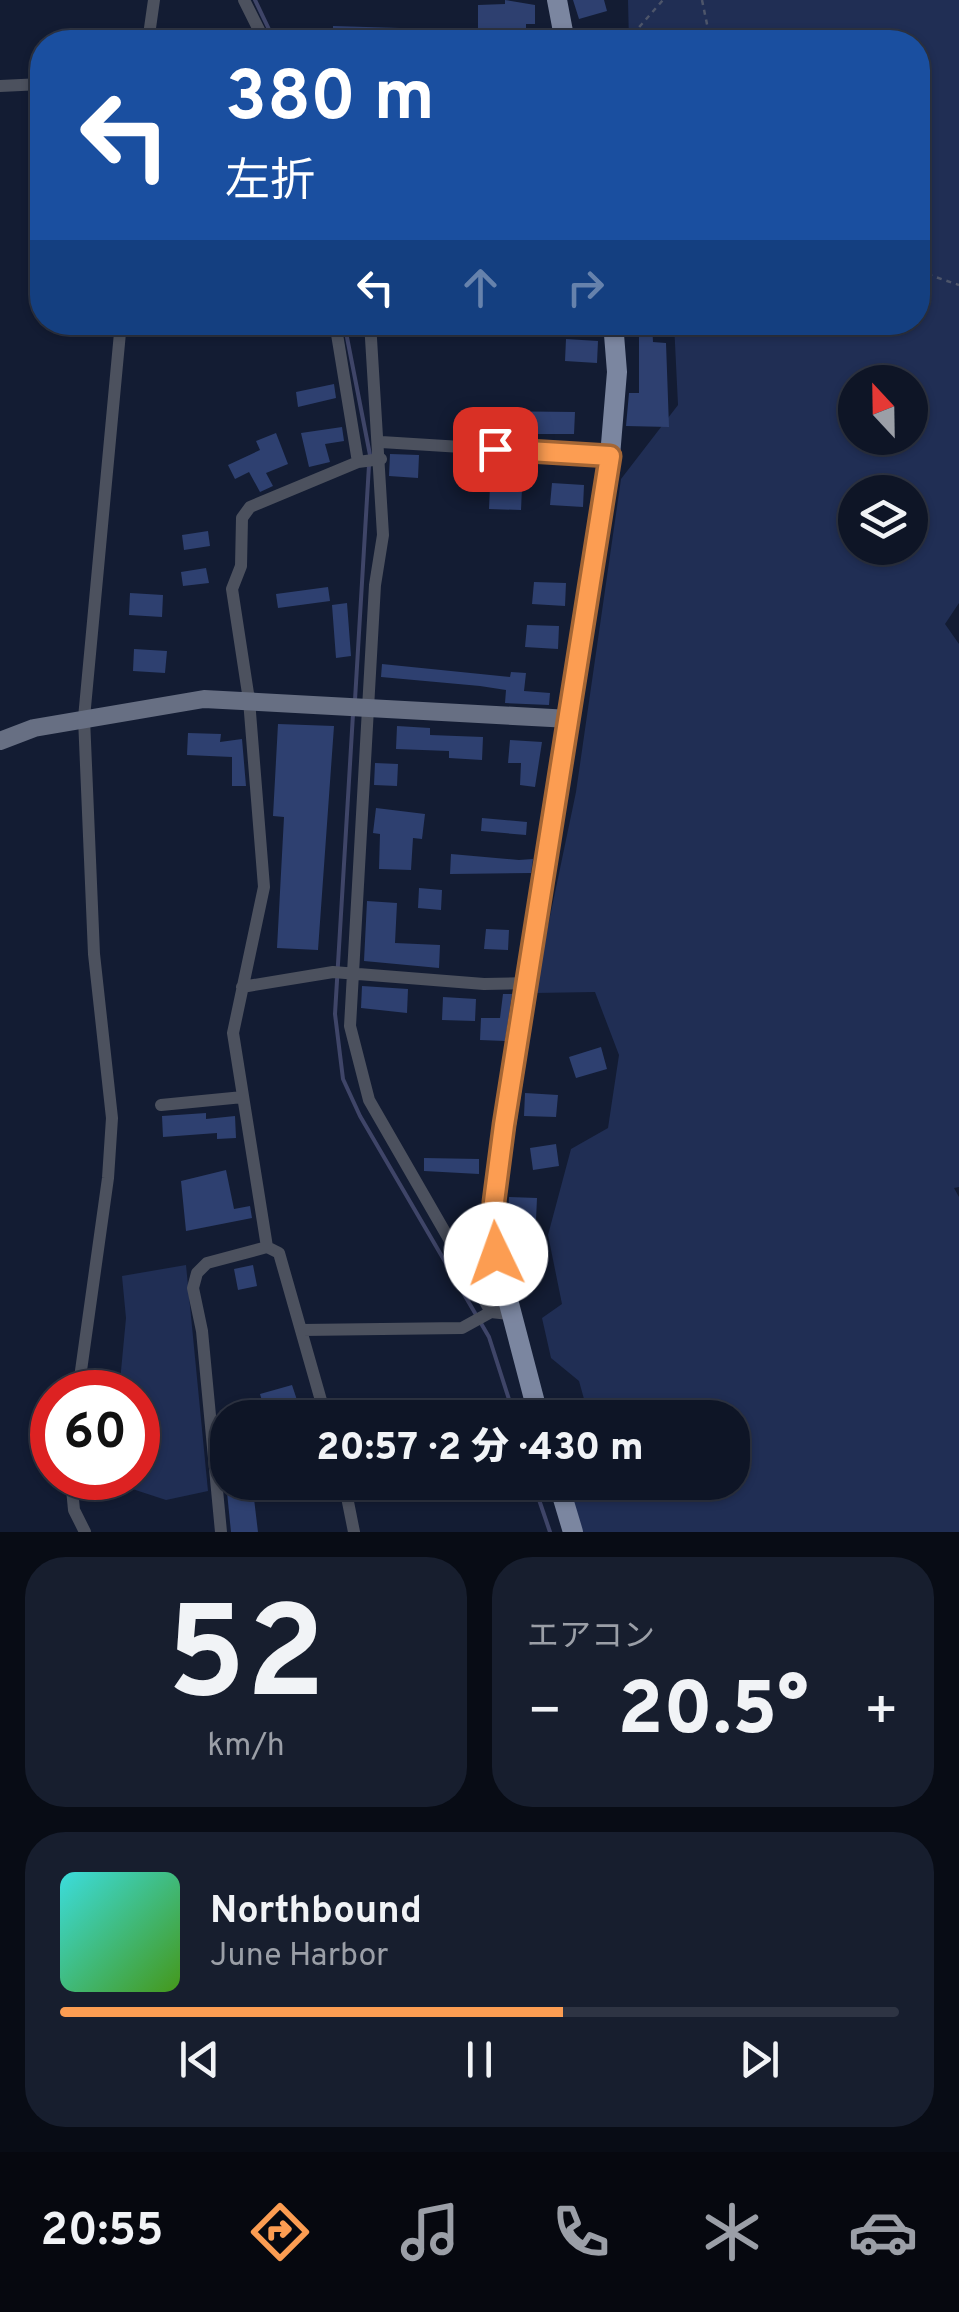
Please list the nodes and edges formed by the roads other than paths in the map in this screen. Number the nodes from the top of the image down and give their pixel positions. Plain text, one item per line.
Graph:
1 (154, 0) edge
2 (244, 0) edge
3 (558, 0) edge
4 (150, 30) edge
5 (259, 30) edge
6 (563, 30) edge
7 (30, 85) edge
8 (0, 86) edge
9 (120, 335) edge
10 (337, 335) edge
11 (371, 335) edge
12 (613, 335) edge
13 (380, 442) junction
14 (610, 456) junction
15 (381, 460) junction
16 (358, 462) junction
17 (249, 700) junction
18 (360, 708) junction
19 (84, 718) junction
20 (570, 719) junction
21 (0, 741) edge
22 (344, 972) junction
23 (529, 982) junction
24 (242, 987) junction
25 (243, 1097) junction
26 (161, 1104) dead end
27 (267, 1247) junction
28 (491, 1315) junction
29 (302, 1330) junction
30 (81, 1370) edge
31 (321, 1400) edge
32 (531, 1400) edge
33 (73, 1500) edge
34 (348, 1500) edge
35 (563, 1500) edge
36 (85, 1532) edge
37 (221, 1532) edge
38 (354, 1532) edge
39 (573, 1532) edge

1 - 4 street
2 - 5 street
3 - 6 main road
7 - 8 street
9 - 19 street
10 - 16 street
11 - 13 street
12 - 14 main road
13 - 14 street
13 - 15 street
14 - 20 main road
15 - 16 street
15 - 18 street
16 - 17 street
17 - 18 street
17 - 19 street
17 - 24 street
18 - 20 street
18 - 22 street
19 - 21 street
19 - 30 street
20 - 23 main road
22 - 23 street
22 - 24 street
22 - 28 street
23 - 28 main road
24 - 25 street
25 - 26 street
25 - 27 street
27 - 29 street
27 - 37 street
28 - 29 street
28 - 32 main road
29 - 31 street
33 - 36 street
34 - 38 street
35 - 39 main road

